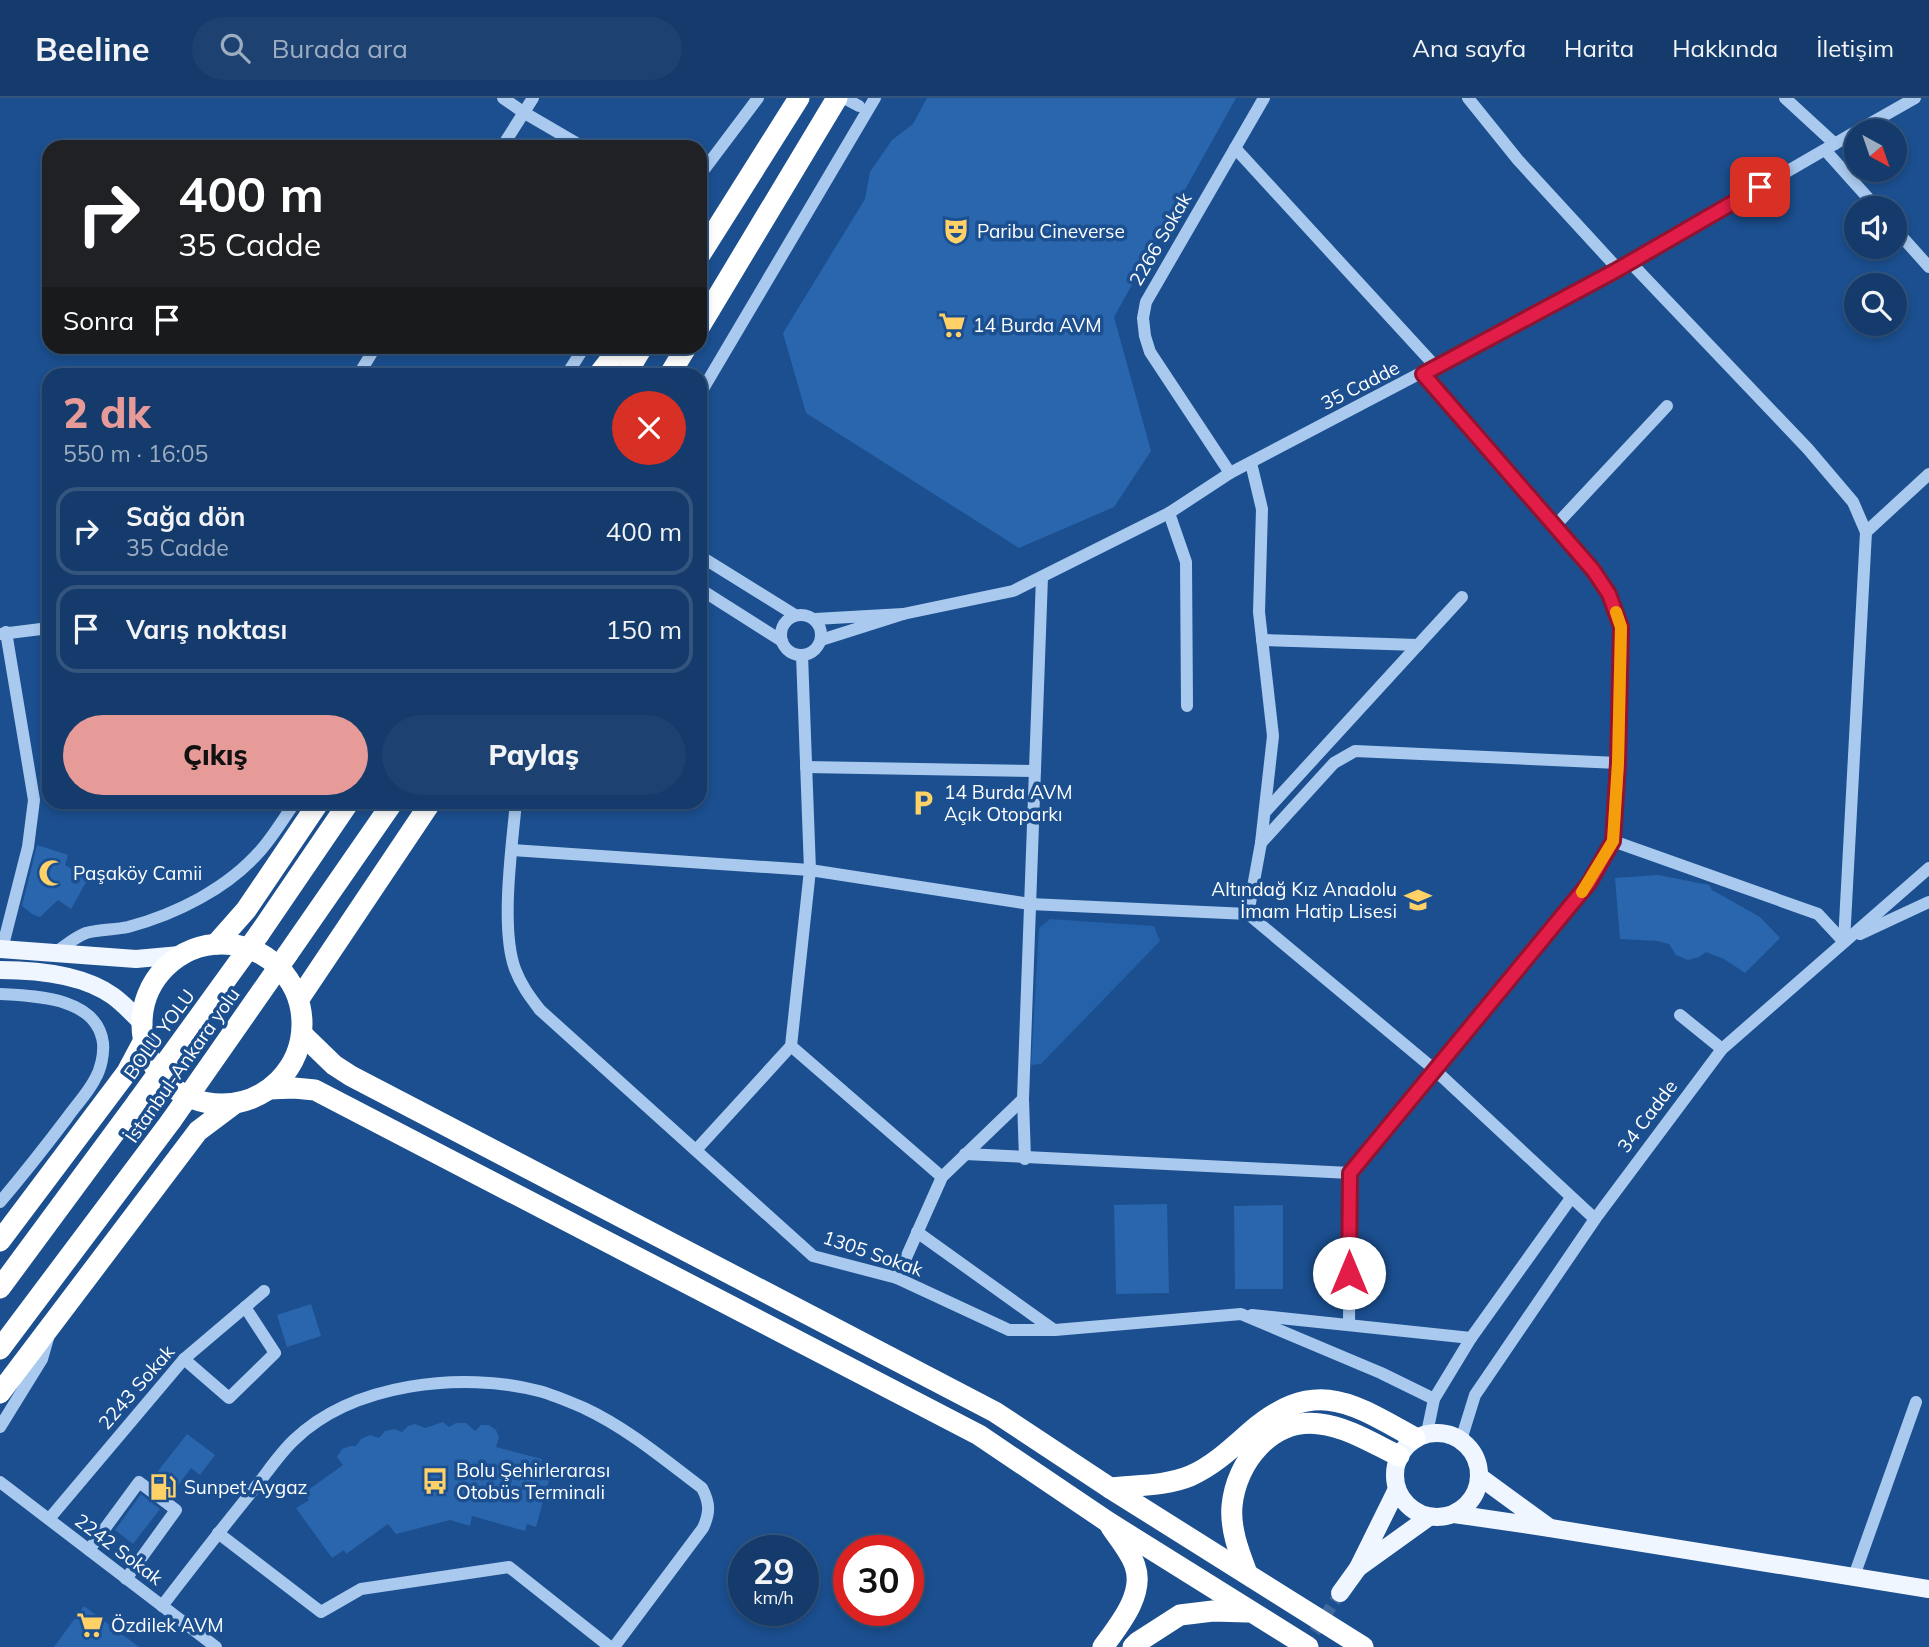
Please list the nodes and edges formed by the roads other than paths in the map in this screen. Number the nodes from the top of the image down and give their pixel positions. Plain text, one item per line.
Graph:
1 (503, 98) edge
2 (533, 98) edge
3 (758, 98) edge
4 (799, 98) edge
5 (837, 98) edge
6 (844, 98) edge
7 (875, 98) edge
8 (1264, 98) edge
9 (1468, 98) edge
10 (1785, 98) edge
11 (1915, 98) edge
12 (859, 106) dead end
13 (523, 112) junction
14 (1878, 119) edge
15 (1844, 139) edge
16 (506, 140) edge
17 (571, 140) edge
18 (1830, 147) junction
19 (1235, 148) junction
20 (707, 166) edge
21 (1868, 196) edge
22 (729, 208) junction
23 (707, 236) edge
24 (1907, 242) edge
25 (707, 244) edge
26 (1630, 262) junction
27 (1929, 267) edge
28 (1618, 269) junction
29 (707, 314) edge
30 (1436, 367) junction
31 (1423, 374) junction
32 (707, 382) edge
33 (1667, 407) dead end
34 (1251, 463) junction
35 (1230, 474) junction
36 (1929, 474) edge
37 (1169, 513) junction
38 (1555, 526) junction
39 (1866, 532) junction
40 (707, 560) edge
41 (1042, 577) junction
42 (707, 593) edge
43 (1462, 597) dead end
44 (903, 614) junction
45 (795, 615) junction
46 (815, 619) junction
47 (42, 629) edge
48 (3, 633) edge
49 (821, 640) junction
50 (1262, 640) junction
51 (782, 641) junction
52 (1418, 645) junction
53 (802, 655) junction
54 (1187, 706) dead end
55 (1618, 763) junction
56 (806, 767) junction
57 (1035, 771) junction
58 (290, 809) edge
59 (314, 809) edge
60 (344, 809) edge
61 (388, 809) edge
62 (426, 809) edge
63 (515, 809) edge
64 (1264, 813) junction
65 (1613, 841) junction
66 (1261, 843) junction
67 (512, 850) junction
68 (1929, 868) edge
69 (810, 870) junction
70 (1929, 902) edge
71 (1030, 904) junction
72 (1248, 914) junction
73 (1844, 942) junction
74 (216, 944) junction
75 (1, 949) edge
76 (54, 953) junction
77 (180, 955) junction
78 (0, 970) edge
79 (0, 994) edge
80 (299, 999) junction
81 (1680, 1016) dead end
82 (143, 1033) junction
83 (303, 1035) junction
84 (791, 1046) junction
85 (1722, 1049) junction
86 (1435, 1070) junction
87 (269, 1090) junction
88 (1023, 1100) junction
89 (234, 1104) junction
90 (696, 1150) junction
91 (965, 1154) junction
92 (1026, 1159) junction
93 (1350, 1173) junction
94 (942, 1178) junction
95 (1571, 1198) junction
96 (0, 1202) edge
97 (1595, 1219) junction
98 (918, 1232) junction
99 (0, 1241) edge
100 (897, 1279) junction
101 (0, 1288) edge
102 (264, 1291) dead end
103 (245, 1307) junction
104 (1241, 1314) junction
105 (1349, 1324) junction
106 (51, 1328) junction
107 (1055, 1330) junction
108 (1471, 1338) junction
109 (0, 1349) edge
110 (184, 1359) junction
111 (0, 1393) edge
112 (1434, 1399) junction
113 (1916, 1402) dead end
114 (0, 1427) edge
115 (1421, 1436) junction
116 (1461, 1440) junction
117 (1399, 1456) junction
118 (1480, 1478) junction
119 (0, 1482) edge
120 (1110, 1488) junction
121 (1397, 1489) junction
122 (1454, 1514) junction
123 (1429, 1517) junction
124 (48, 1519) junction
125 (1108, 1522) junction
126 (1550, 1528) junction
127 (218, 1533) junction
128 (89, 1550) junction
129 (1358, 1569) junction
130 (1247, 1573) junction
131 (1853, 1578) junction
132 (126, 1579) junction
133 (1929, 1589) edge
134 (1340, 1593) tunnel mouth
135 (163, 1606) junction
136 (1249, 1612) junction
137 (216, 1647) edge
138 (612, 1647) edge
139 (1103, 1647) edge
140 (1133, 1647) edge
141 (1308, 1647) edge
142 (1363, 1647) edge

1 - 13 street
2 - 13 street
3 - 20 street
4 - 22 highway
5 - 29 highway
6 - 12 street
7 - 32 street
8 - 19 street, 2266 Sokak
9 - 28 street
10 - 18 street
11 - 14 street, 35 Cadde
13 - 16 street
13 - 17 street
15 - 18 street, 35 Cadde
18 - 21 street
18 - 26 street, 35 Cadde
19 - 30 street
19 - 35 street, 2266 Sokak
22 - 23 highway
22 - 25 highway
24 - 27 street
26 - 28 street, 35 Cadde
26 - 39 street
28 - 30 street, 35 Cadde
30 - 31 street, 35 Cadde
31 - 34 street, 35 Cadde
31 - 38 street
33 - 38 street
34 - 35 street, 35 Cadde
34 - 50 street
35 - 37 street, 35 Cadde
36 - 39 street
37 - 41 street, 35 Cadde
37 - 54 street
38 - 55 street
39 - 73 street
40 - 45 street
41 - 44 street, 35 Cadde
41 - 57 street
42 - 51 street
43 - 52 street
44 - 46 street
44 - 49 street
45 - 46 street
45 - 51 street
46 - 49 street
47 - 48 street
48 - 75 street
49 - 53 street
50 - 52 street
50 - 64 street
51 - 53 street
52 - 64 street
53 - 56 street
55 - 65 street
55 - 66 street
56 - 57 street
56 - 69 street
57 - 71 street
58 - 76 street
59 - 74 highway
60 - 101 highway, BOLU YOLU, bridge
61 - 109 highway, İstanbul-Ankara yolu, bridge
62 - 80 highway
63 - 67 street, 1305 Sokak
64 - 66 street
65 - 73 street
65 - 86 street
66 - 72 street
67 - 69 street
67 - 90 street, 1305 Sokak
68 - 73 street, 34 Cadde
69 - 71 street
69 - 84 street
70 - 73 street
71 - 72 street
71 - 88 street
72 - 86 street
73 - 85 street, 34 Cadde
74 - 77 highway
74 - 80 highway
75 - 76 main road
76 - 77 main road
77 - 82 highway
78 - 82 main road
79 - 96 street
80 - 83 highway
81 - 85 street
82 - 89 highway
82 - 99 highway
83 - 87 highway
83 - 120 highway
84 - 90 street
84 - 94 street
85 - 97 street, 34 Cadde
86 - 93 street
86 - 95 street
87 - 89 highway
87 - 125 highway
88 - 91 street
88 - 92 street
89 - 106 highway
90 - 100 street, 1305 Sokak
91 - 92 street
91 - 94 street
92 - 93 street
93 - 105 street
94 - 98 street
95 - 97 street
95 - 108 street
97 - 116 street, 34 Cadde
98 - 100 street
98 - 107 street
100 - 107 street, 1305 Sokak
102 - 103 street, 2243 Sokak
103 - 110 street, 2243 Sokak
103 - 110 street
104 - 105 street
104 - 107 street, 1305 Sokak
104 - 112 street, 1305 Sokak
105 - 108 street
106 - 111 highway
106 - 114 street
108 - 112 street
110 - 124 street, 2243 Sokak
112 - 115 street
113 - 131 street
115 - 116 main road
115 - 117 main road
115 - 120 highway
116 - 118 main road
117 - 121 main road
117 - 130 highway
118 - 122 main road
118 - 126 main road
119 - 124 street, 2242 Sokak
120 - 130 highway
121 - 123 main road
121 - 129 main road
122 - 123 main road
122 - 126 main road
123 - 129 main road
124 - 128 street, 2242 Sokak
125 - 136 highway
125 - 139 highway
126 - 131 main road
127 - 135 street
127 - 138 street
127 - 138 street
128 - 132 street, 2242 Sokak
128 - 132 street
129 - 134 main road
130 - 142 highway
131 - 133 main road
132 - 135 street, 2242 Sokak
135 - 137 street, 2242 Sokak
136 - 140 highway
136 - 141 highway

